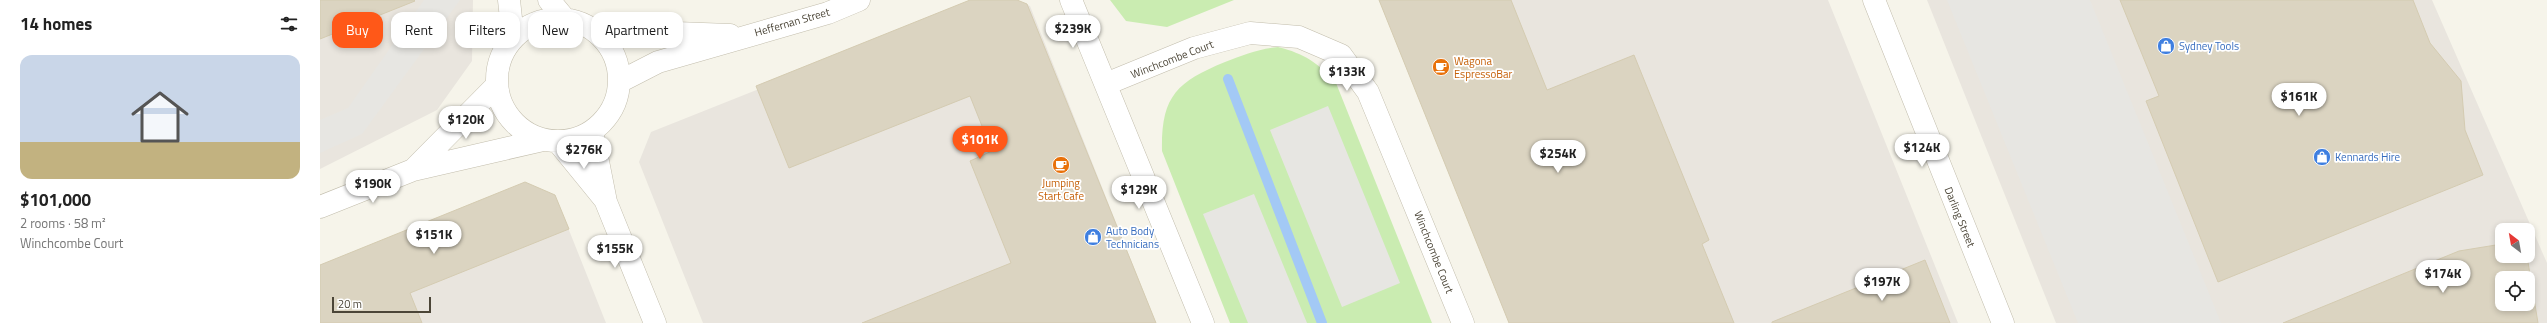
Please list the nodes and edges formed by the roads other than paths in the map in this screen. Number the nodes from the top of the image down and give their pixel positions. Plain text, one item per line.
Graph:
1 (509, 0) edge
2 (549, 0) edge
3 (859, 0) edge
4 (1071, 0) edge
5 (1874, 0) edge
6 (510, 12) edge
7 (559, 12) edge
8 (683, 33) edge
9 (747, 35) junction
10 (505, 48) edge
11 (611, 48) edge
12 (619, 82) junction
13 (1106, 84) junction
14 (496, 86) junction
15 (592, 131) junction
16 (551, 141) junction
17 (413, 170) junction
18 (606, 202) junction
19 (320, 207) edge
20 (655, 323) edge
21 (1203, 323) edge
22 (1463, 323) edge
23 (2002, 323) edge

1 - 6 street
2 - 7 street
3 - 9 street, Heffernan Street
4 - 13 street
5 - 23 street, Darling Street
8 - 9 street, Heffernan Street
9 - 12 street, Heffernan Street
10 - 14 street
11 - 12 street
12 - 15 street
13 - 21 street
13 - 22 street, Winchcombe Court
14 - 16 street
14 - 17 street
15 - 16 street
15 - 18 street
16 - 17 street
16 - 18 street
17 - 19 street
18 - 20 street

